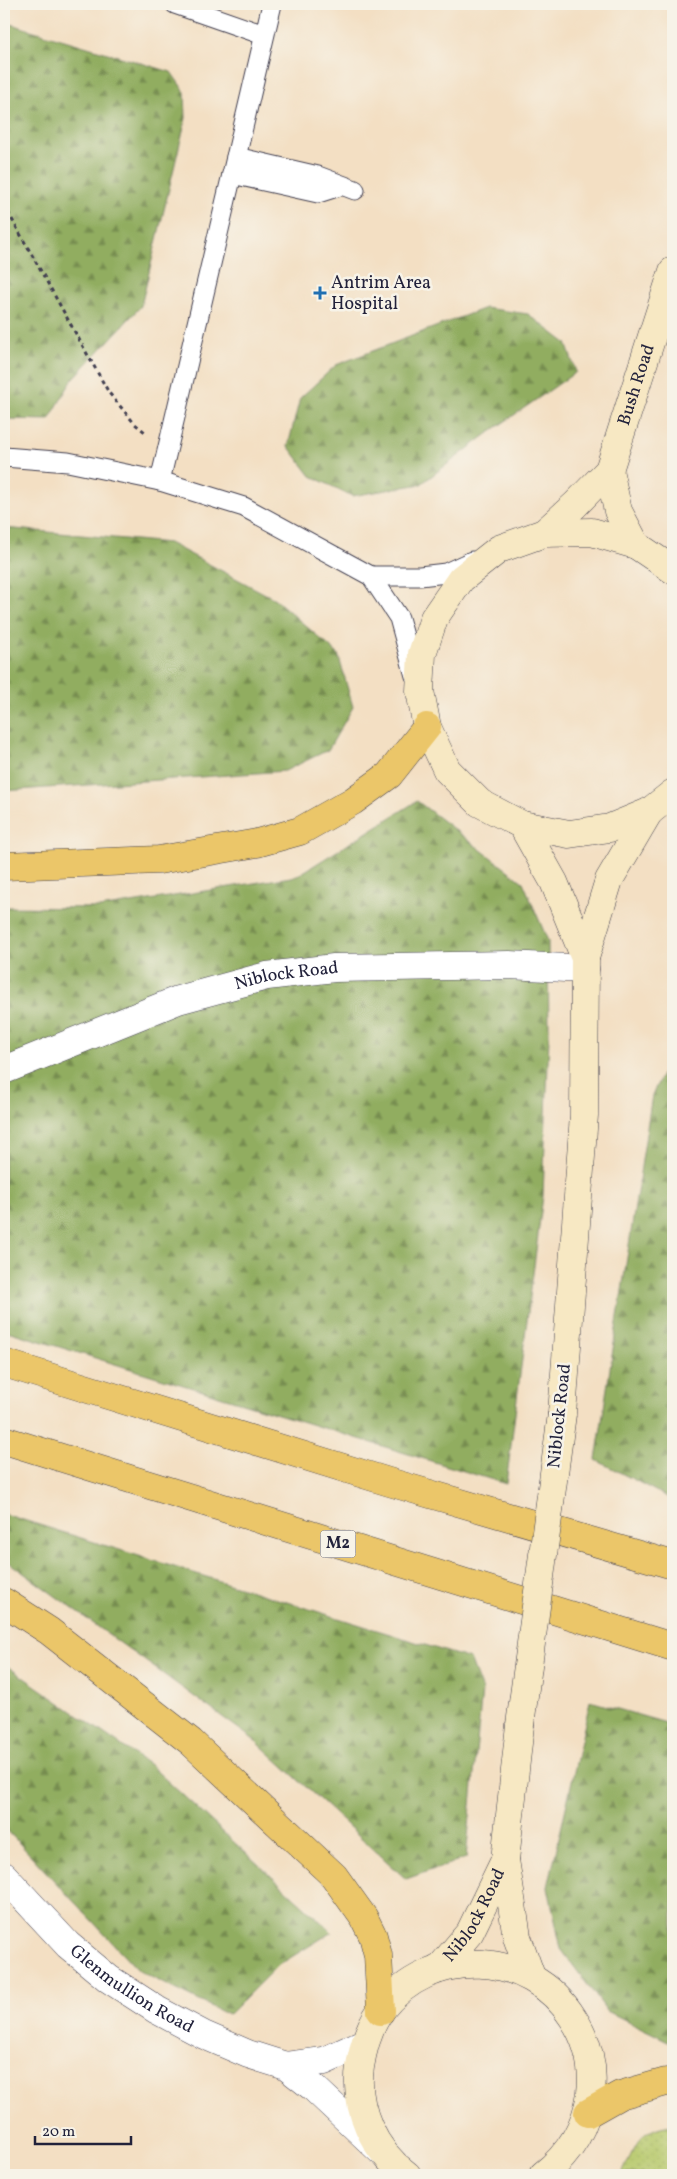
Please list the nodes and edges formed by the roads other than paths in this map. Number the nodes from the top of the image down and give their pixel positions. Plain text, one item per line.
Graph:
1 (175, 4) edge
2 (272, 4) edge
3 (264, 35) junction
4 (234, 165) junction
5 (348, 188) dead end
6 (673, 271) edge
7 (4, 457) edge
8 (609, 470) junction
9 (160, 481) junction
10 (544, 533) junction
11 (636, 545) junction
12 (498, 549) junction
13 (673, 570) edge
14 (371, 576) junction
15 (420, 691) junction
16 (427, 727) junction
17 (673, 792) edge
18 (649, 812) junction
19 (522, 825) junction
20 (4, 866) edge
21 (585, 964) junction
22 (4, 1070) edge
23 (4, 1363) edge
24 (4, 1440) edge
25 (673, 1565) edge
26 (4, 1602) edge
27 (673, 1648) edge
28 (505, 1860) junction
29 (4, 1876) edge
30 (439, 1968) junction
31 (531, 1976) junction
32 (381, 2011) junction
33 (364, 2043) junction
34 (286, 2066) junction
35 (673, 2082) edge
36 (588, 2114) junction
37 (383, 2152) junction
38 (408, 2175) edge
39 (543, 2175) edge

1 - 3 lane
2 - 3 lane
3 - 4 lane
4 - 5 lane
4 - 9 lane
6 - 8 main road, Bush Road
7 - 9 lane
8 - 10 main road, Bush Road
8 - 11 main road
9 - 14 lane
10 - 11 main road
10 - 12 main road
11 - 13 main road
12 - 14 lane
12 - 15 main road
14 - 15 lane
15 - 16 main road
16 - 19 main road
16 - 20 highway
17 - 18 main road
18 - 19 main road
18 - 21 main road, Niblock Road
19 - 21 main road, Niblock Road
21 - 22 street, Niblock Road
21 - 28 main road, Niblock Road, bridge
23 - 25 highway
24 - 27 highway, M2
26 - 32 highway
28 - 30 main road, Niblock Road
28 - 31 main road, Niblock Road
29 - 34 street, Glenmullion Road
30 - 31 main road
30 - 32 main road
31 - 36 main road
32 - 33 main road
33 - 34 street, Glenmullion Road
33 - 37 main road
34 - 37 street, Glenmullion Road
35 - 36 highway
36 - 39 main road
37 - 38 main road

